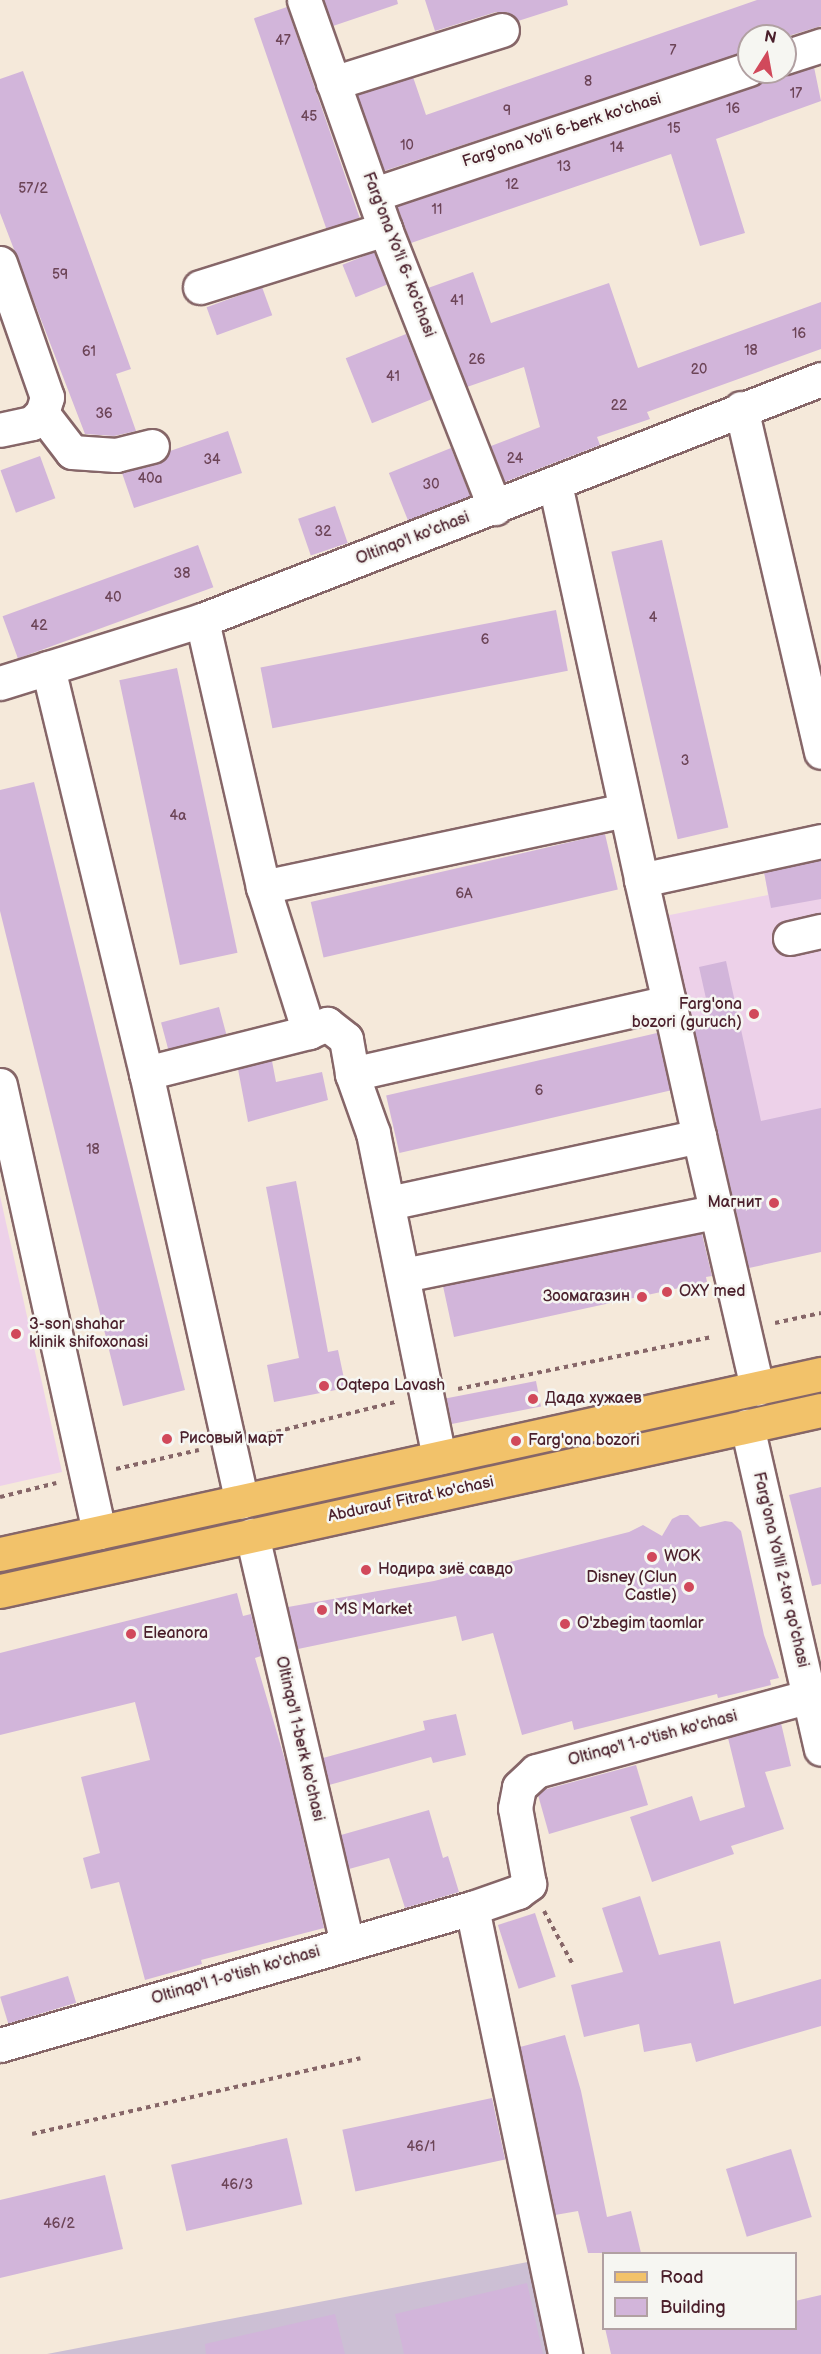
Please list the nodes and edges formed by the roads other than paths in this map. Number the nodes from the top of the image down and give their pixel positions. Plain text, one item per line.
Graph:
1 (304, 0) edge
2 (502, 30) dead end
3 (821, 45) edge
4 (797, 53) edge
5 (737, 73) edge
6 (333, 83) junction
7 (375, 194) junction
8 (386, 229) junction
9 (0, 262) edge
10 (200, 287) dead end
11 (821, 379) edge
12 (741, 408) junction
13 (42, 413) junction
14 (0, 430) edge
15 (152, 446) dead end
16 (555, 484) junction
17 (495, 508) junction
18 (202, 620) junction
19 (48, 668) junction
20 (0, 683) edge
21 (821, 752) edge
22 (625, 810) junction
23 (821, 841) edge
24 (641, 880) junction
25 (263, 887) junction
26 (669, 1002) junction
27 (309, 1032) junction
28 (146, 1073) junction
29 (352, 1074) junction
30 (0, 1084) edge
31 (699, 1136) junction
32 (388, 1203) junction
33 (714, 1212) junction
34 (404, 1275) junction
35 (821, 1374) edge
36 (748, 1390) junction
37 (821, 1410) edge
38 (747, 1426) junction
39 (439, 1458) junction
40 (242, 1501) junction
41 (99, 1532) junction
42 (252, 1535) junction
43 (0, 1554) edge
44 (0, 1591) edge
45 (810, 1696) junction
46 (821, 1749) edge
47 (472, 1908) junction
48 (347, 1943) junction
49 (0, 2045) edge
50 (565, 2354) edge

1 - 6 street, Farg'ona Yo'li 6- ko'chasi
2 - 6 street
3 - 4 street
5 - 7 street, Farg'ona Yo'li 6-berk ko'chasi
6 - 7 street, Farg'ona Yo'li 6- ko'chasi
7 - 8 street, Farg'ona Yo'li 6- ko'chasi
8 - 10 street
8 - 17 street, Farg'ona Yo'li 6- ko'chasi
9 - 13 street
11 - 12 street, Oltinqo'l ko'chasi
12 - 16 street, Oltinqo'l ko'chasi
12 - 21 street
13 - 14 street
13 - 15 street
16 - 17 street, Oltinqo'l ko'chasi
16 - 22 street
17 - 18 street, Oltinqo'l ko'chasi
18 - 19 street, Oltinqo'l ko'chasi
18 - 25 street
19 - 20 street, Oltinqo'l ko'chasi
19 - 28 street
22 - 24 street
22 - 25 street
23 - 24 street
24 - 26 street
25 - 27 street
26 - 29 street
26 - 31 street
27 - 28 street
27 - 29 street
28 - 40 street
29 - 32 street
30 - 41 street
31 - 32 street
31 - 33 street
32 - 34 street
33 - 34 street
33 - 36 street
34 - 39 street
35 - 36 main road
36 - 38 main road
36 - 39 main road
37 - 38 main road, Abdurauf Fitrat ko'chasi
38 - 42 main road, Abdurauf Fitrat ko'chasi
38 - 45 street, Farg'ona Yo'lli 2-tor qo'chasi
39 - 40 main road
40 - 41 main road
40 - 42 main road
41 - 43 main road
42 - 44 main road, Abdurauf Fitrat ko'chasi
42 - 48 street, Oltinqo'l 1-berk ko'chasi
45 - 46 street, Farg'ona Yo'lli 2-tor qo'chasi
45 - 47 street, Oltinqo'l 1-o'tish ko'chasi
47 - 48 street, Oltinqo'l 1-o'tish ko'chasi
47 - 50 street
48 - 49 street, Oltinqo'l 1-o'tish ko'chasi

